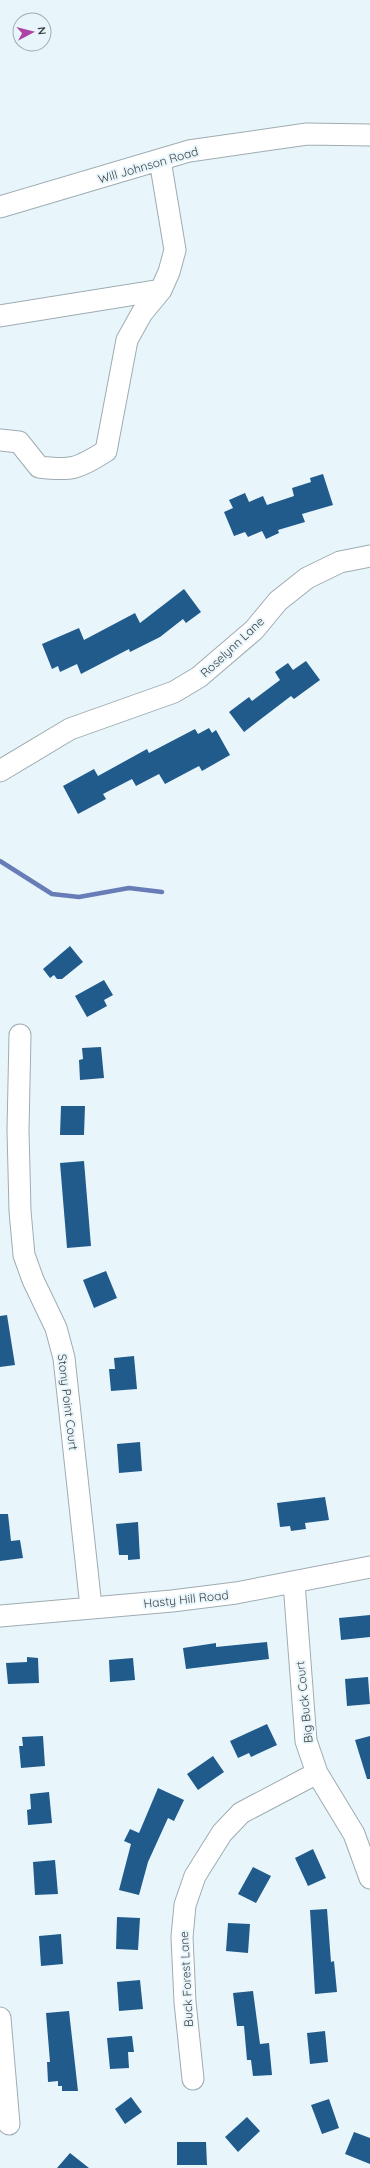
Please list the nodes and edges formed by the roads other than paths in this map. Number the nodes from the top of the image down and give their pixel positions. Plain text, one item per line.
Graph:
1 (370, 135) edge
2 (160, 160) junction
3 (0, 208) edge
4 (161, 290) junction
5 (0, 316) edge
6 (0, 440) edge
7 (370, 556) edge
8 (0, 771) edge
9 (20, 1035) dead end
10 (370, 1567) edge
11 (294, 1583) junction
12 (91, 1607) junction
13 (0, 1616) edge
14 (317, 1773) junction
15 (370, 1878) edge
16 (0, 2018) edge
17 (194, 2080) dead end
18 (9, 2124) dead end

1 - 2 street, Will Johnson Road
2 - 3 street, Will Johnson Road
2 - 4 street
4 - 5 street
4 - 6 street
7 - 8 street, Roselynn Lane
9 - 12 street, Stony Point Court
10 - 11 street, Hasty Hill Road
11 - 12 street, Hasty Hill Road
11 - 14 street, Big Buck Court
12 - 13 street, Hasty Hill Road
14 - 15 street, Big Buck Court
14 - 17 street, Buck Forest Lane
16 - 18 street

